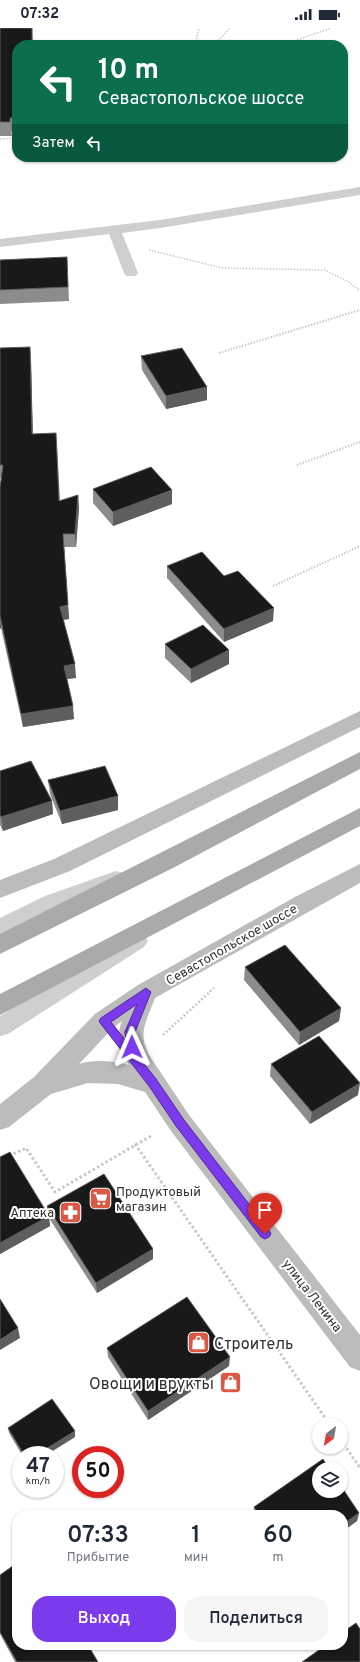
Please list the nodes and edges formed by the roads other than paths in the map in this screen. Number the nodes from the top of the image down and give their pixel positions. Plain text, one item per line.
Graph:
1 (360, 191) edge
2 (114, 229) junction
3 (0, 243) edge
4 (131, 273) dead end
5 (360, 718) edge
6 (360, 760) edge
7 (360, 816) edge
8 (165, 862) junction
9 (360, 873) edge
10 (0, 890) edge
11 (205, 898) junction
12 (0, 928) edge
13 (0, 945) edge
14 (146, 992) junction
15 (0, 1005) edge
16 (104, 1021) junction
17 (0, 1027) edge
18 (153, 1083) junction
19 (43, 1085) junction
20 (0, 1119) edge
21 (360, 1357) edge

1 - 2 lane
2 - 3 lane
2 - 4 lane
5 - 10 main road
6 - 8 main road
7 - 11 main road
8 - 12 lane
8 - 13 main road
9 - 14 main road, Севастопольское шоссе
11 - 15 main road
11 - 17 lane
14 - 16 main road, Севастопольское шоссе
14 - 18 main road, улица Ленина
16 - 18 main road
16 - 19 main road, Севастопольское шоссе
18 - 19 main road
18 - 21 main road, улица Ленина
19 - 20 main road, Севастопольское шоссе

